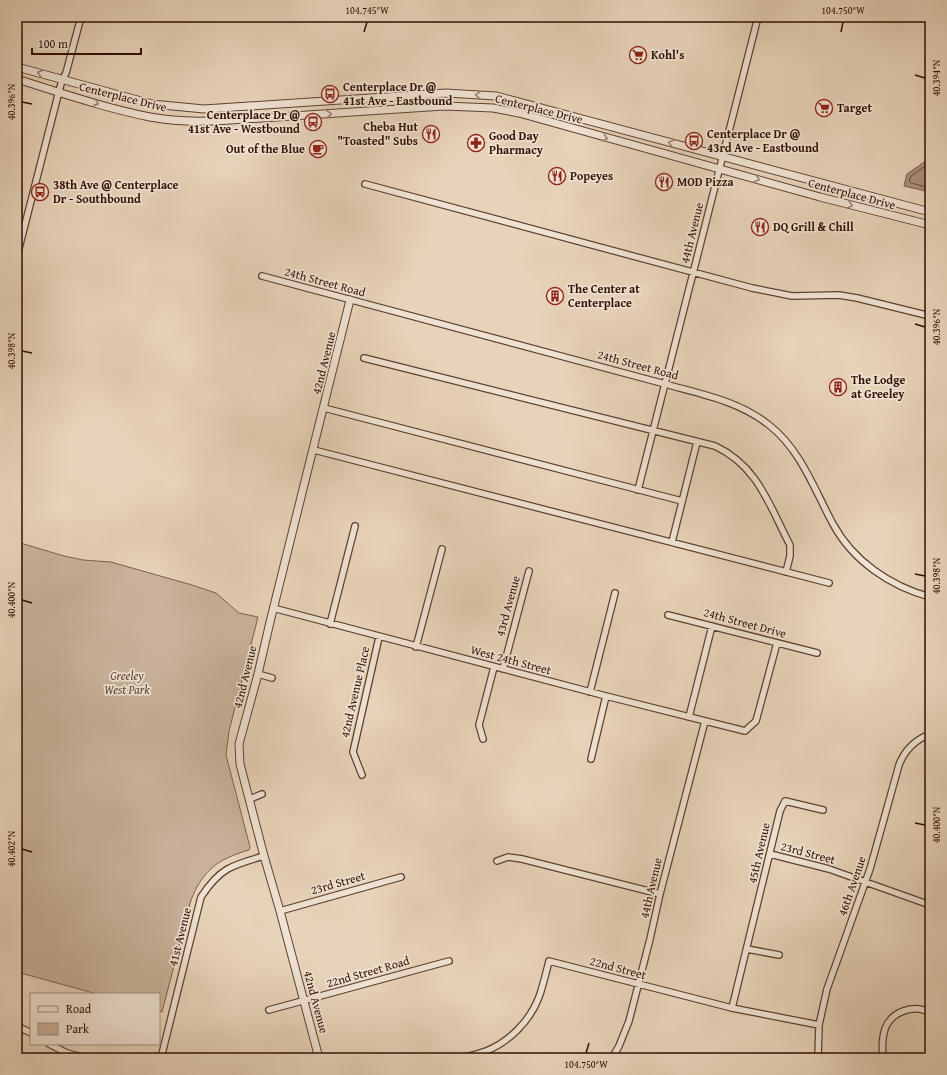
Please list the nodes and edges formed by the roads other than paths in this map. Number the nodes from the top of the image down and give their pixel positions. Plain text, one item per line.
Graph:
1 (81, 17) edge
2 (758, 17) edge
3 (17, 67) edge
4 (17, 79) edge
5 (62, 80) junction
6 (59, 92) junction
7 (723, 157) junction
8 (720, 169) junction
9 (366, 184) dead end
10 (930, 212) edge
11 (930, 225) edge
12 (17, 256) edge
13 (693, 272) junction
14 (262, 276) dead end
15 (350, 300) junction
16 (930, 316) edge
17 (364, 358) dead end
18 (665, 384) junction
19 (324, 408) junction
20 (653, 431) junction
21 (697, 442) junction
22 (314, 450) junction
23 (638, 490) junction
24 (682, 501) junction
25 (355, 526) dead end
26 (672, 542) junction
27 (442, 548) dead end
28 (528, 571) dead end
29 (786, 572) junction
30 (829, 583) dead end
31 (615, 594) dead end
32 (930, 596) edge
33 (273, 608) junction
34 (668, 615) dead end
35 (330, 624) junction
36 (712, 626) junction
37 (379, 637) junction
38 (776, 643) junction
39 (416, 647) junction
40 (816, 653) dead end
41 (494, 667) junction
42 (503, 669) junction
43 (258, 674) junction
44 (272, 678) dead end
45 (590, 692) junction
46 (606, 696) junction
47 (689, 717) junction
48 (705, 721) junction
49 (930, 734) edge
50 (483, 739) dead end
51 (591, 759) dead end
52 (362, 775) dead end
53 (262, 794) dead end
54 (250, 798) junction
55 (824, 810) dead end
56 (770, 854) junction
57 (264, 856) junction
58 (497, 861) dead end
59 (401, 877) dead end
60 (866, 882) junction
61 (660, 894) junction
62 (930, 905) edge
63 (280, 911) junction
64 (747, 949) junction
65 (779, 955) dead end
66 (449, 961) dead end
67 (638, 985) junction
68 (304, 1002) junction
69 (732, 1008) junction
70 (269, 1010) dead end
71 (930, 1013) edge
72 (819, 1025) junction
73 (17, 1026) edge
74 (30, 1032) edge
75 (51, 1045) edge
76 (86, 1058) edge
77 (161, 1058) edge
78 (319, 1058) edge
79 (461, 1058) edge
80 (612, 1058) edge
81 (818, 1058) edge
82 (883, 1058) edge

1 - 5 street
2 - 7 street, 44th Avenue
5 -> 3 street, Centerplace Drive
4 - 6 street, Centerplace Drive
5 - 6 street
7 -> 5 street, Centerplace Drive
6 -> 8 street, Centerplace Drive
6 - 12 street
7 - 8 street, 44th Avenue
7 - 10 street, Centerplace Drive
8 -> 11 street, Centerplace Drive
8 - 13 street, 44th Avenue
9 - 13 street
13 - 16 street
13 - 18 street, 44th Avenue
14 - 15 street, 24th Street Road
15 - 18 street, 24th Street Road
15 - 19 street, 42nd Avenue
17 - 20 street
18 - 20 street, 44th Avenue
18 - 32 street, 24th Street Road
19 - 22 street, 42nd Avenue
19 - 23 street
20 - 21 street
20 - 23 street, 44th Avenue
21 - 24 street
21 - 29 street
22 - 26 street
22 - 33 street, 42nd Avenue
23 - 24 street
24 - 26 street
25 - 35 street
26 - 29 street
27 - 39 street
28 - 42 street, 43rd Avenue
29 - 30 street
31 - 45 street
33 - 35 street, West 24th Street
33 - 43 street, 42nd Avenue
34 - 36 street, 24th Street Drive
35 - 37 street, West 24th Street
36 - 38 street, 24th Street Drive
36 - 47 street
37 - 39 street, West 24th Street
37 - 52 street, 42nd Avenue Place
38 - 40 street, 24th Street Drive
38 - 48 street, West 24th Street
39 - 41 street, West 24th Street
41 - 42 street, West 24th Street
41 - 50 street
42 - 45 street, West 24th Street
43 - 44 street
43 - 54 street, 42nd Avenue
45 - 46 street, West 24th Street
46 - 47 street, West 24th Street
46 - 51 street
47 - 48 street, West 24th Street
48 - 61 street, 44th Avenue
49 - 60 street, 46th Avenue
53 - 54 street
54 - 57 street, 42nd Avenue
55 - 56 street, 45th Avenue
56 - 60 street, 23rd Street
56 - 64 street, 45th Avenue
57 - 63 street, 42nd Avenue
57 - 77 street, 41st Avenue
58 - 61 street
59 - 63 street, 23rd Street
60 - 62 street, 23rd Street
60 - 72 street, 46th Avenue
61 - 67 street, 44th Avenue
63 - 68 street, 42nd Avenue
64 - 65 street
64 - 69 street, 45th Avenue
66 - 68 street, 22nd Street Road
67 - 69 street, 22nd Street
67 - 79 street, 22nd Street
67 - 80 street, 44th Avenue
68 - 70 street, 22nd Street Road
68 - 78 street, 42nd Avenue
69 - 72 street, 22nd Street
71 - 82 street
72 - 81 street, 46th Avenue
73 - 74 street
75 - 76 street

